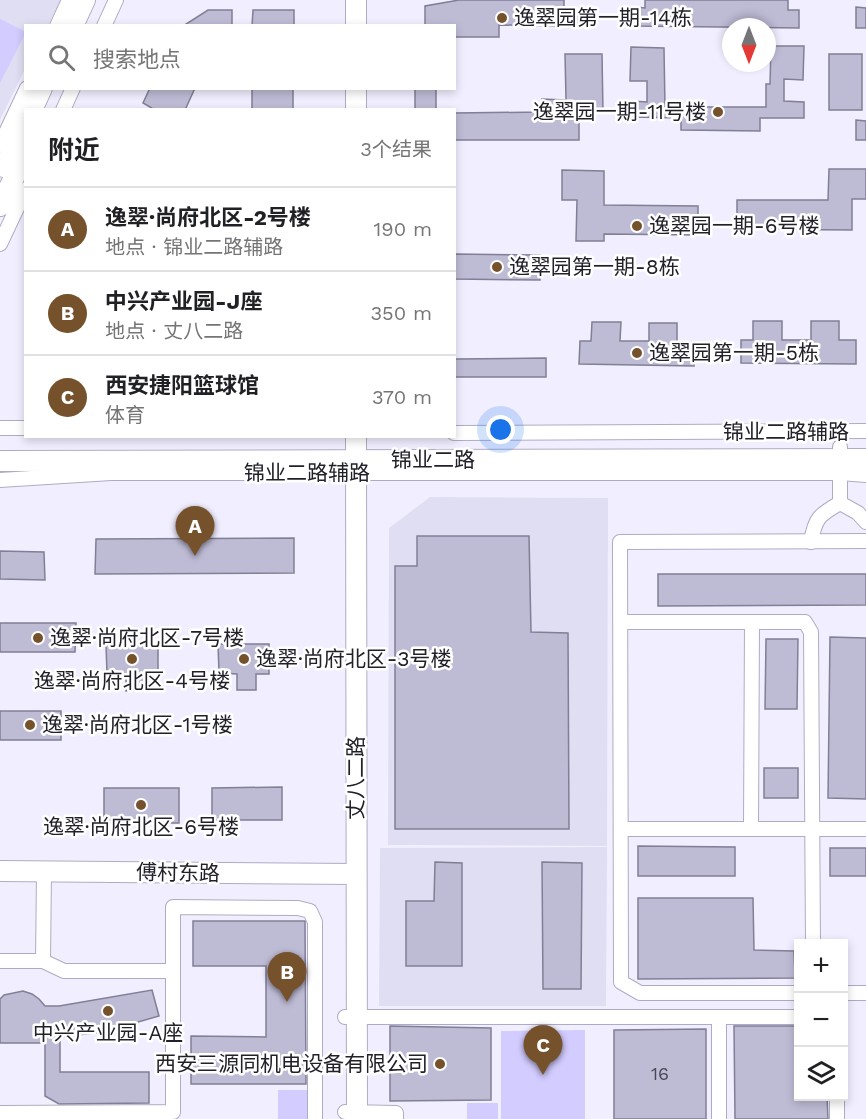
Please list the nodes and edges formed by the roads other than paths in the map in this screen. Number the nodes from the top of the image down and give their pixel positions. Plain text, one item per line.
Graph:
1 (69, 0) edge
2 (85, 0) edge
3 (99, 0) edge
4 (116, 0) edge
5 (346, 0) edge
6 (356, 0) edge
7 (58, 24) edge
8 (74, 24) edge
9 (88, 24) edge
10 (105, 24) edge
11 (346, 24) edge
12 (356, 24) edge
13 (26, 90) edge
14 (41, 90) edge
15 (56, 90) edge
16 (72, 90) edge
17 (346, 90) edge
18 (356, 90) edge
19 (33, 108) edge
20 (48, 108) edge
21 (64, 108) edge
22 (346, 108) edge
23 (356, 108) edge
24 (24, 127) edge
25 (0, 145) edge
26 (24, 157) edge
27 (0, 176) edge
28 (24, 193) edge
29 (0, 206) edge
30 (0, 244) edge
31 (0, 428) edge
32 (24, 428) edge
33 (866, 431) edge
34 (456, 433) edge
35 (866, 447) edge
36 (0, 448) edge
37 (350, 454) edge
38 (866, 459) edge
39 (0, 460) edge
40 (840, 460) junction
41 (866, 475) edge
42 (0, 480) edge
43 (840, 504) junction
44 (866, 522) edge
45 (866, 541) edge
46 (811, 542) junction
47 (621, 622) junction
48 (752, 622) junction
49 (621, 829) junction
50 (751, 829) junction
51 (812, 829) junction
52 (866, 829) edge
53 (0, 871) edge
54 (44, 872) junction
55 (351, 874) junction
56 (813, 939) edge
57 (0, 961) edge
58 (44, 961) junction
59 (173, 972) junction
60 (794, 993) edge
61 (848, 993) edge
62 (866, 993) edge
63 (351, 1017) junction
64 (719, 1017) junction
65 (794, 1017) edge
66 (837, 1101) edge
67 (7, 1115) edge
68 (351, 1115) edge
69 (315, 1119) edge
70 (396, 1119) edge
71 (719, 1119) edge
72 (837, 1119) edge

1 - 7 street
2 - 8 main road
3 - 9 main road
4 - 10 street
5 - 11 main road
6 - 12 main road
13 - 25 street
14 - 19 main road
15 - 20 main road
16 - 21 street
17 - 22 main road
18 - 23 main road
24 - 27 main road
26 - 29 main road
28 - 30 street
31 - 32 street
33 - 34 street, 锦业二路辅路
35 - 40 main road, 锦业二路
36 - 37 main road, 锦业二路
37 - 39 main road, 锦业二路
37 - 40 main road, 锦业二路
37 - 42 street, 锦业二路辅路
37 - 55 main road, 丈八二路
38 - 40 main road, 锦业二路
40 - 41 street, 锦业二路辅路
40 - 43 street
43 - 44 street
43 - 46 street
45 - 46 street
46 - 47 street
47 - 48 street
47 - 49 street
48 - 50 street
48 - 51 street
49 - 50 street
49 - 60 street
50 - 51 street
51 - 52 street
51 - 56 street
53 - 54 main road, 傅村东路
54 - 55 main road, 傅村东路
54 - 58 street
55 - 63 main road, 丈八二路
57 - 58 street
58 - 59 street
59 - 67 street
59 - 69 street
61 - 62 street
63 - 64 street
63 - 68 main road, 丈八二路
64 - 65 street
64 - 71 street
66 - 72 street
68 - 70 street

